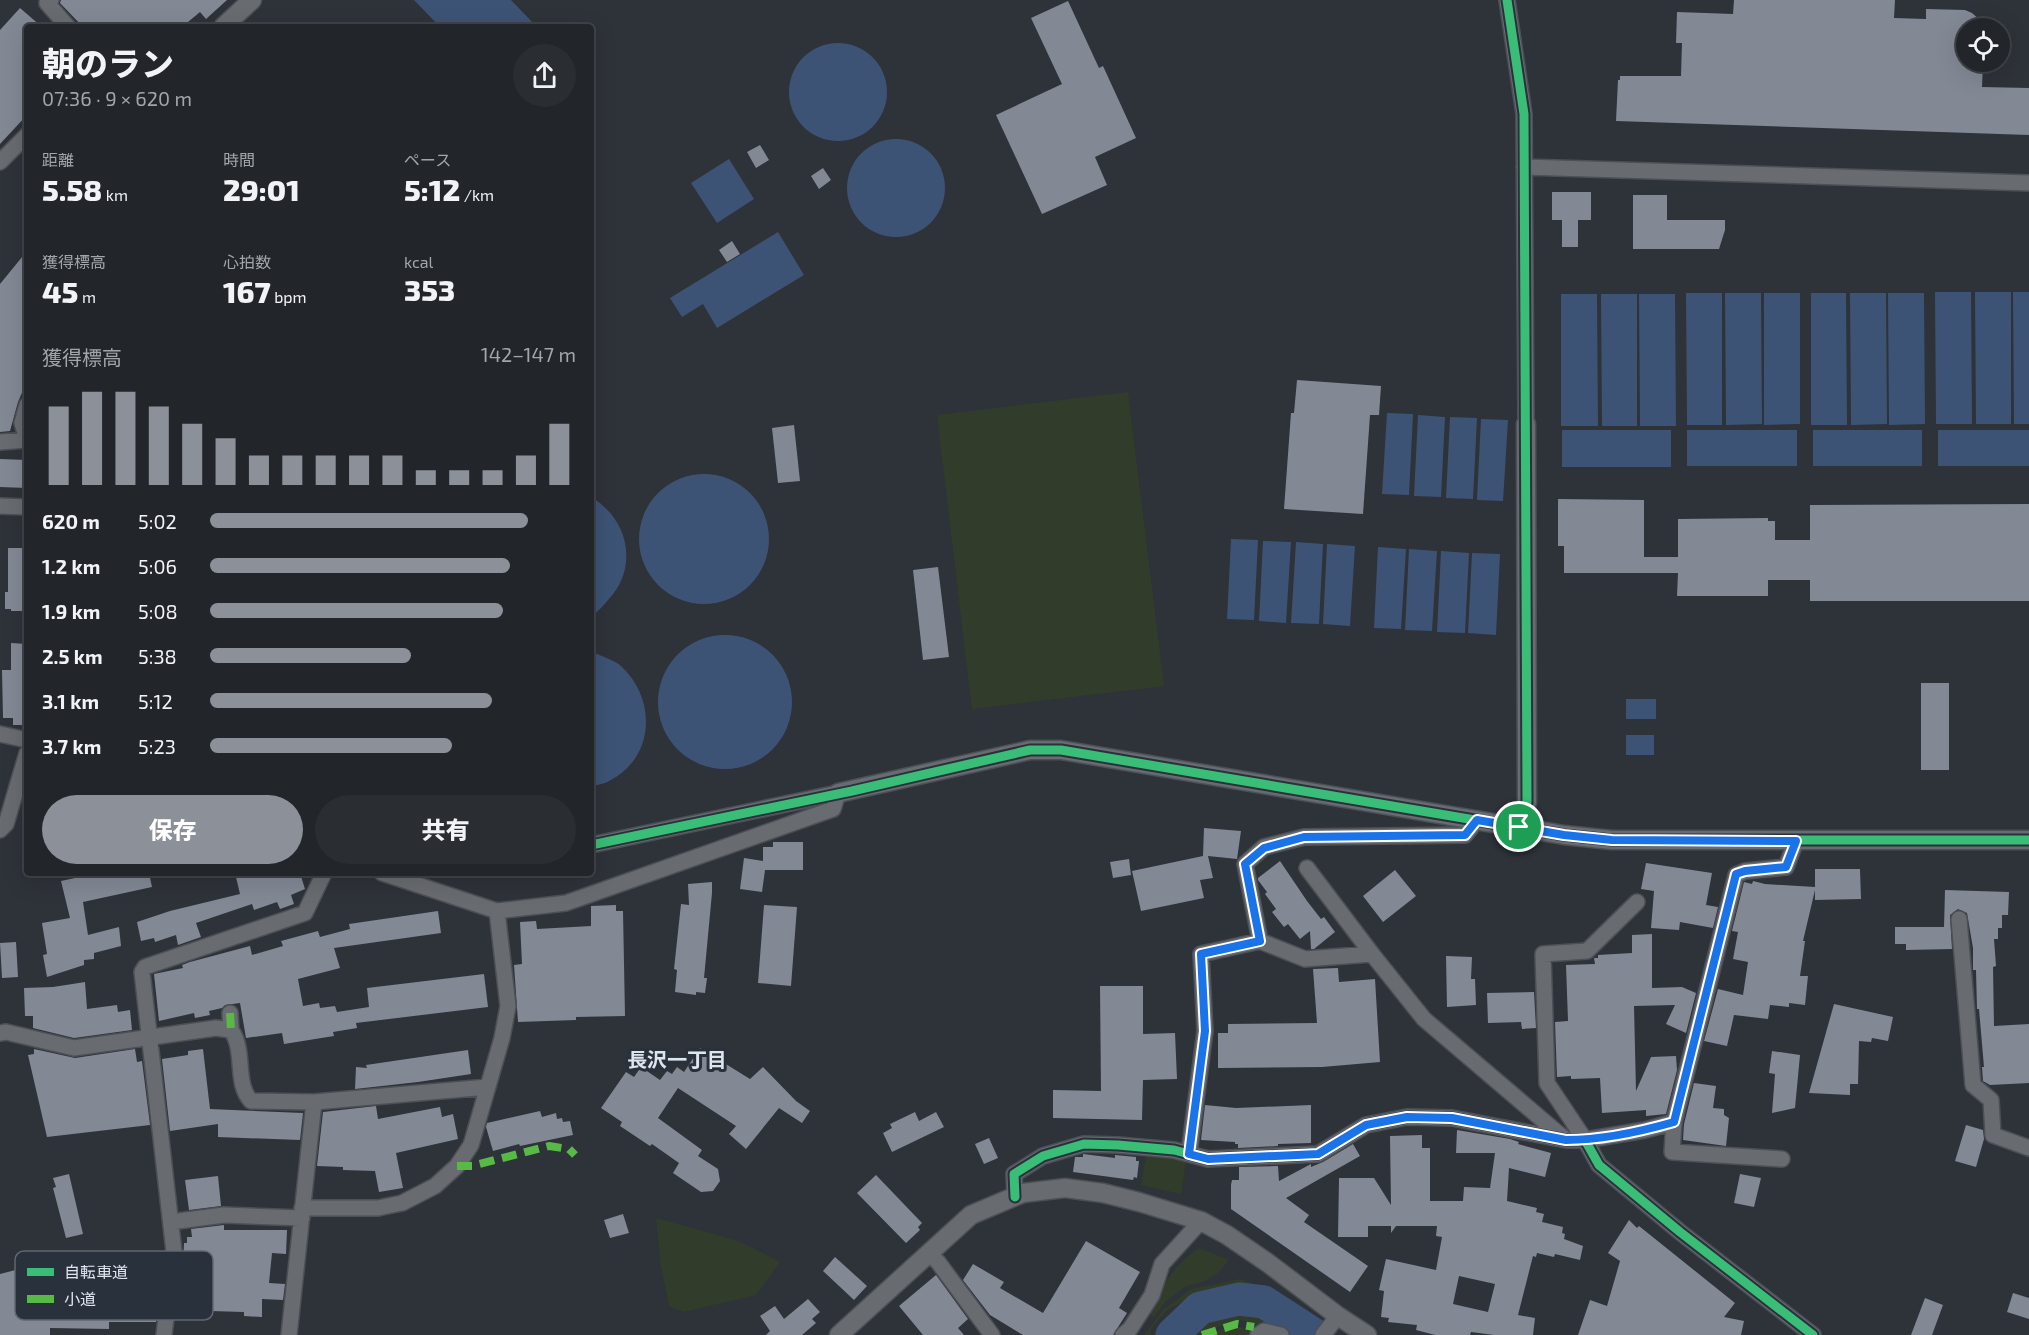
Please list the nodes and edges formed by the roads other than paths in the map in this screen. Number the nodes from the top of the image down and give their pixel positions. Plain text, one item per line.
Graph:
1 (51, 0) edge
2 (252, 0) edge
3 (1507, 0) edge
4 (65, 24) edge
5 (226, 24) edge
6 (24, 138) edge
7 (0, 162) edge
8 (1524, 167) junction
9 (2029, 183) edge
10 (1526, 424) joint
11 (24, 440) edge
12 (0, 442) edge
13 (0, 506) edge
14 (24, 507) edge
15 (0, 734) edge
16 (24, 739) edge
17 (24, 762) edge
18 (838, 793) junction
19 (1477, 820) junction
20 (3, 827) edge
21 (1519, 827) junction
22 (2029, 840) edge
23 (1796, 841) junction
24 (594, 844) edge
25 (1307, 868) dead end
26 (323, 876) edge
27 (391, 876) edge
28 (1637, 902) dead end
29 (497, 911) junction
30 (1959, 919) dead end
31 (1260, 941) junction
32 (1372, 954) junction
33 (230, 1013) dead end
34 (231, 1030) junction
35 (0, 1033) edge
36 (149, 1038) junction
37 (488, 1087) junction
38 (314, 1102) junction
39 (1674, 1122) junction
40 (1566, 1140) junction
41 (1585, 1140) junction
42 (2029, 1148) edge
43 (1189, 1154) junction
44 (1782, 1159) dead end
45 (1015, 1197) junction
46 (302, 1213) junction
47 (1201, 1221) junction
48 (171, 1222) junction
49 (174, 1251) edge
50 (930, 1254) junction
51 (1338, 1316) junction
52 (166, 1320) edge
53 (1324, 1333) edge
54 (164, 1335) edge
55 (289, 1335) edge
56 (839, 1335) edge
57 (992, 1335) edge
58 (1123, 1335) edge
59 (1258, 1335) edge
60 (1281, 1335) edge
61 (1367, 1335) edge
62 (1813, 1335) edge

1 - 4 street
2 - 5 street
3 - 8 street
6 - 7 street
8 - 9 street
8 - 10 street
10 - 21 street
11 - 12 street
13 - 14 street
15 - 16 street
17 - 20 street
18 - 19 street
18 - 24 street
18 - 29 street
19 - 21 street
19 - 31 street
21 - 23 street
22 - 23 street
23 - 39 street
25 - 32 street
26 - 36 street
27 - 29 street
28 - 41 street
29 - 37 street
30 - 42 street
31 - 32 street
31 - 43 street
32 - 40 street
33 - 34 street
34 - 36 street
34 - 38 street
35 - 36 street
36 - 48 street
37 - 38 street
37 - 46 street
38 - 46 street
39 - 41 street
39 - 44 street
40 - 41 street
40 - 43 street
41 - 62 street
43 - 45 street
45 - 47 street
45 - 50 street
46 - 48 street
46 - 55 street
47 - 51 street
47 - 58 street
48 - 49 street
50 - 56 street
50 - 57 street
51 - 53 street
51 - 61 street
52 - 54 street
59 - 60 street

